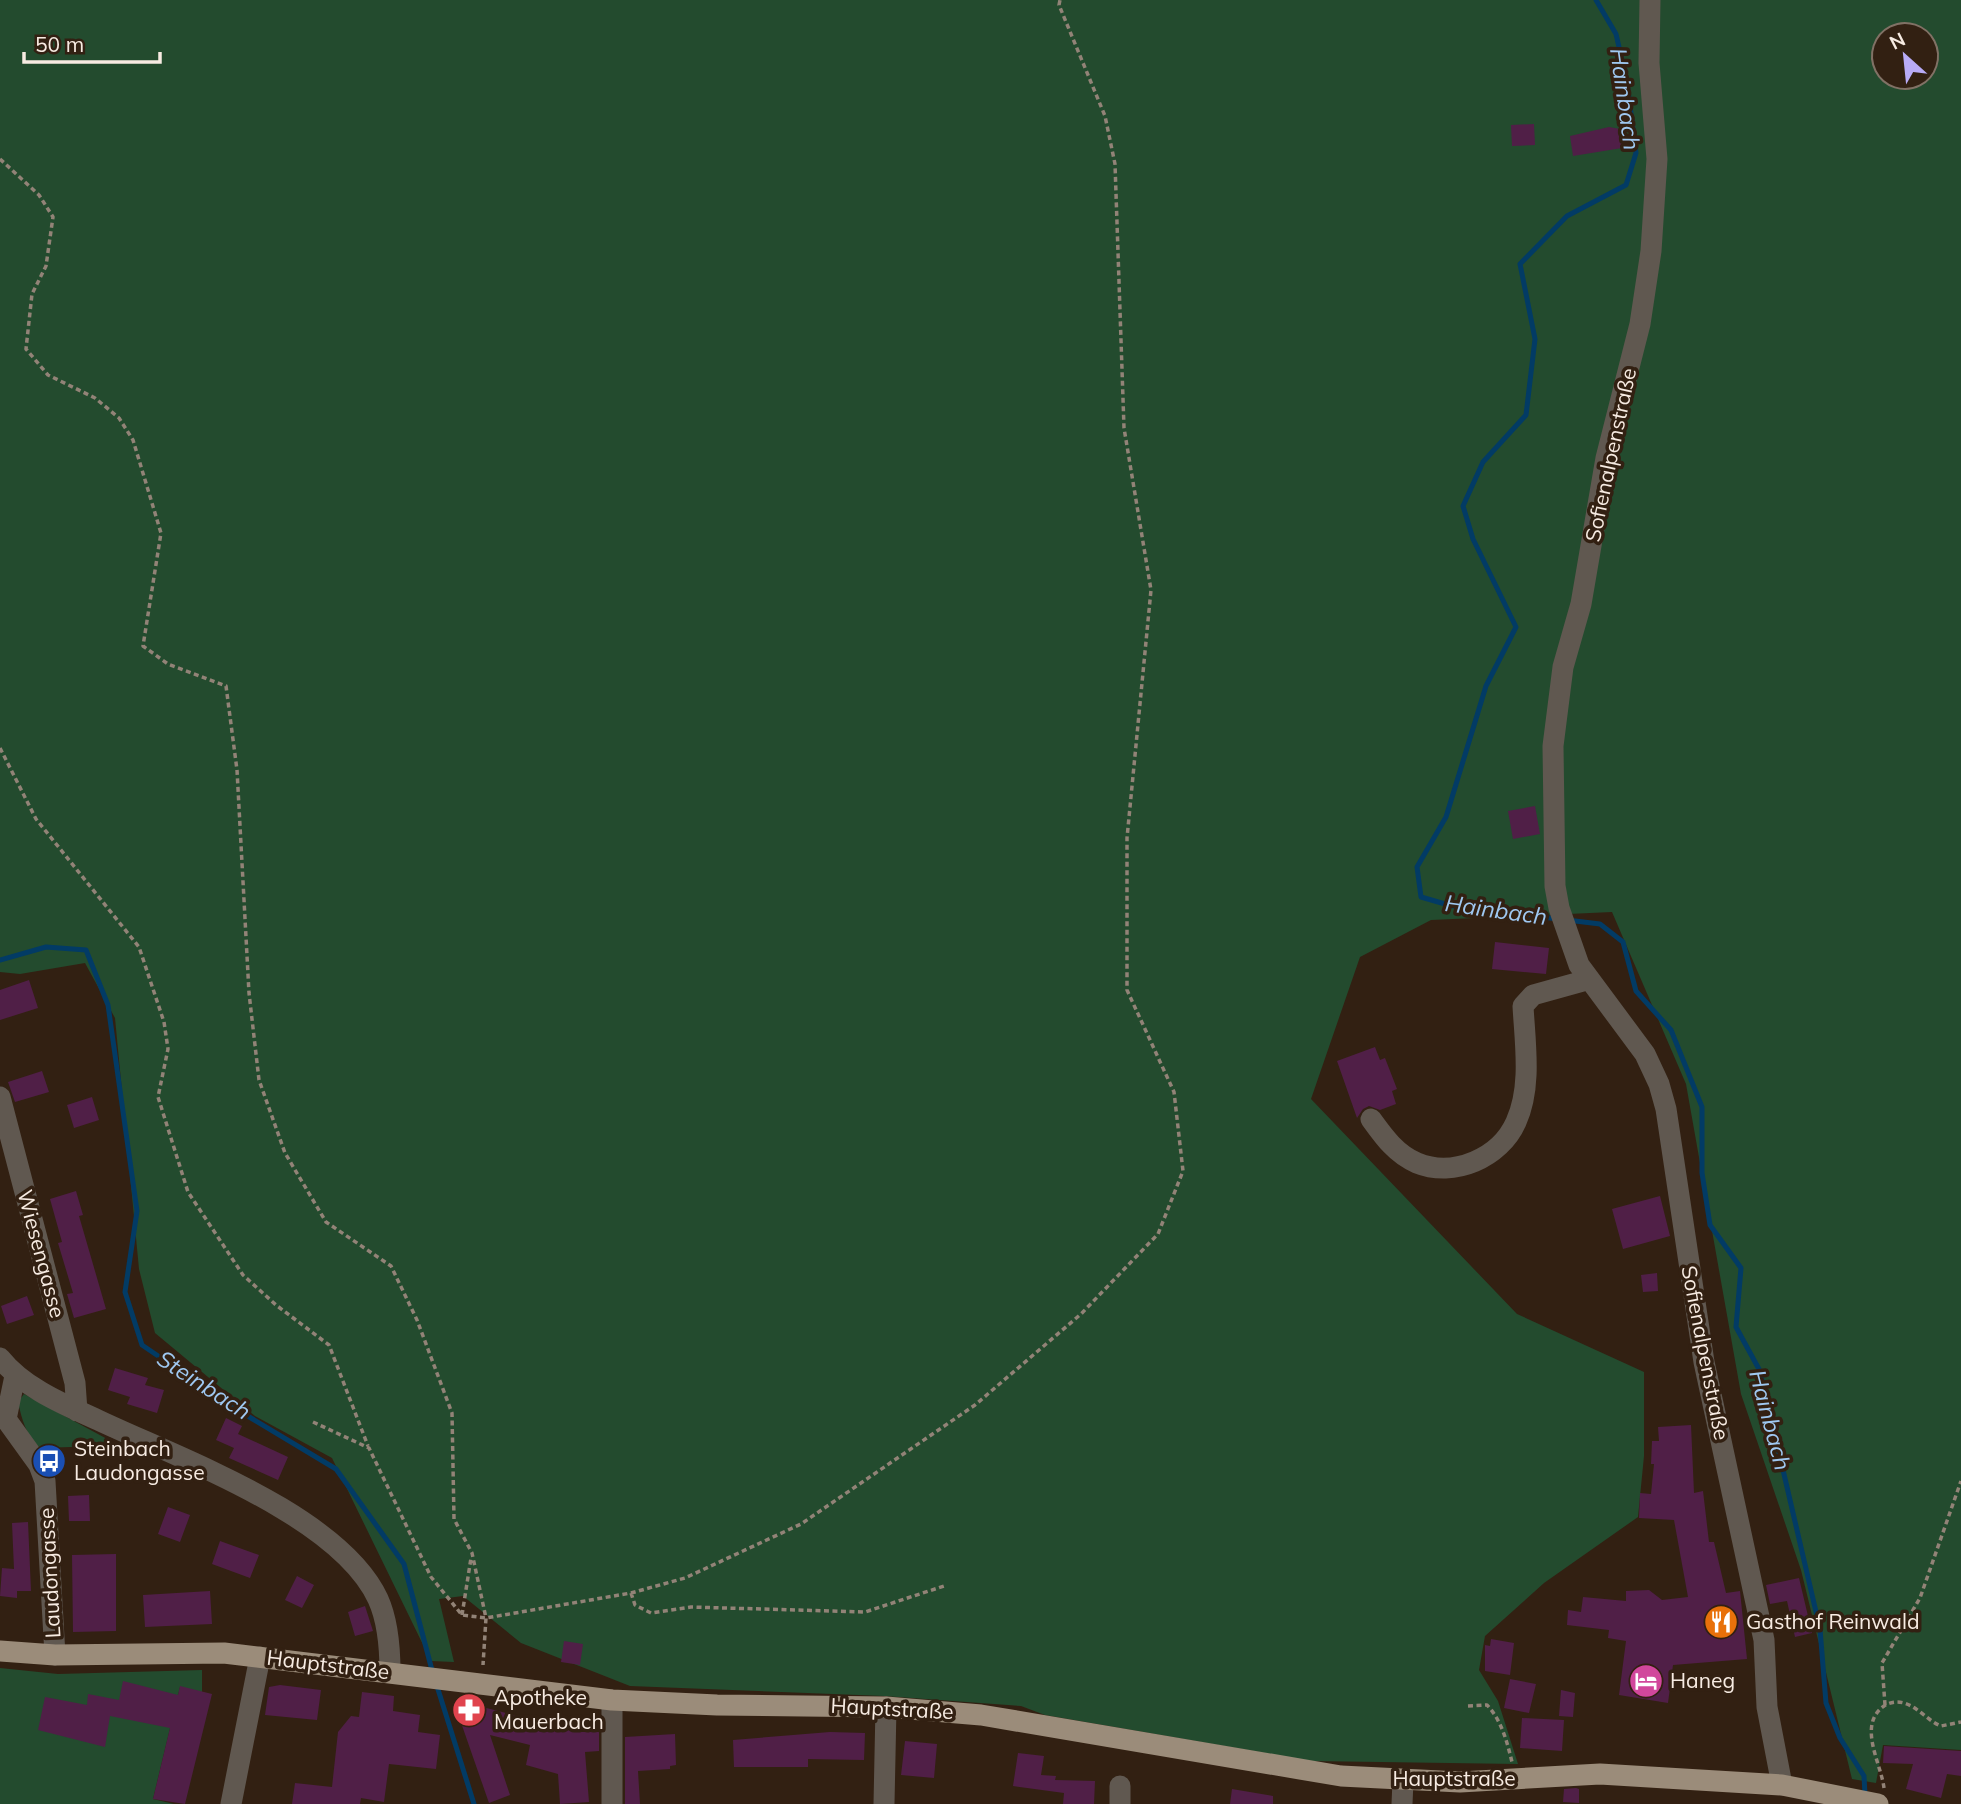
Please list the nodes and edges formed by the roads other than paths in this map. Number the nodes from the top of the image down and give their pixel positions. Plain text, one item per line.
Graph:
1 (1650, 0) edge
2 (1587, 981) junction
3 (0, 1097) edge
4 (1371, 1119) dead end
5 (0, 1358) edge
6 (15, 1376) junction
7 (77, 1411) junction
8 (3, 1420) edge
9 (0, 1651) edge
10 (55, 1656) junction
11 (260, 1657) junction
12 (390, 1672) junction
13 (611, 1700) junction
14 (886, 1707) junction
15 (1403, 1781) junction
16 (1782, 1785) junction
17 (1881, 1798) edge
18 (231, 1804) edge
19 (612, 1804) edge
20 (884, 1804) edge
21 (1402, 1804) edge

1 - 2 street, Sofienalpenstraße
2 - 4 street
2 - 16 street, Sofienalpenstraße
3 - 7 street, Wiesengasse
5 - 6 street
6 - 7 street
6 - 8 street
7 - 12 street
8 - 10 street, Laudongasse
9 - 10 main road, Hauptstraße
10 - 11 main road, Hauptstraße
11 - 12 main road, Hauptstraße
11 - 18 street
12 - 13 main road, Hauptstraße
13 - 14 main road, Hauptstraße
13 - 19 street
14 - 15 main road, Hauptstraße
14 - 20 street
15 - 16 main road, Hauptstraße
15 - 21 street
16 - 17 main road, Hauptstraße

